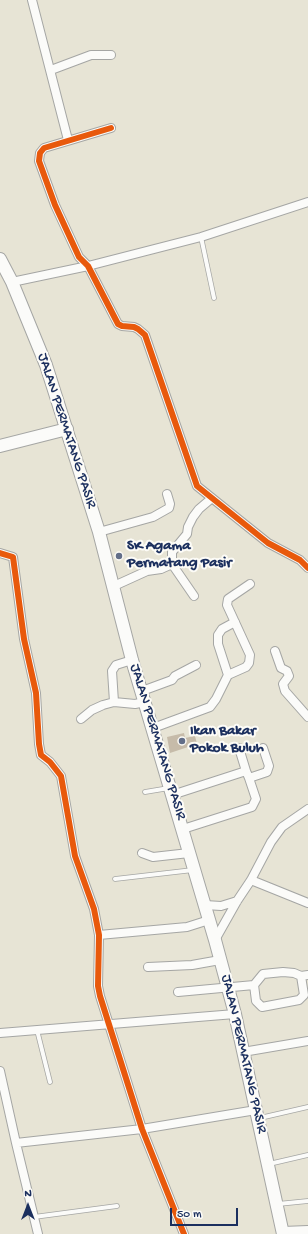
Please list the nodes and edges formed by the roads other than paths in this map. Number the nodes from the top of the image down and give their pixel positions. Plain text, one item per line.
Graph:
1 (32, 0) edge
2 (111, 55) dead end
3 (51, 70) junction
4 (111, 128) dead end
5 (68, 140) junction
6 (308, 202) edge
7 (201, 237) junction
8 (0, 259) edge
9 (88, 266) junction
10 (12, 282) junction
11 (214, 298) dead end
12 (67, 429) junction
13 (0, 446) edge
14 (167, 494) dead end
15 (212, 498) junction
16 (99, 532) junction
17 (0, 553) edge
18 (172, 564) junction
19 (308, 568) edge
20 (250, 584) dead end
21 (114, 586) junction
22 (194, 596) dead end
23 (235, 622) junction
24 (275, 651) dead end
25 (132, 660) junction
26 (196, 665) dead end
27 (228, 675) junction
28 (144, 696) junction
29 (114, 702) junction
30 (308, 717) edge
31 (81, 719) dead end
32 (153, 728) junction
33 (239, 748) dead end
34 (263, 748) dead end
35 (248, 774) junction
36 (171, 791) junction
37 (146, 792) dead end
38 (308, 809) edge
39 (183, 829) junction
40 (142, 853) dead end
41 (189, 853) junction
42 (194, 870) junction
43 (115, 879) dead end
44 (251, 880) junction
45 (237, 901) junction
46 (308, 903) edge
47 (204, 905) junction
48 (209, 920) junction
49 (99, 935) junction
50 (215, 940) junction
51 (220, 960) junction
52 (148, 967) dead end
53 (305, 975) edge
54 (254, 985) junction
55 (228, 988) junction
56 (178, 992) dead end
57 (235, 1014) junction
58 (109, 1024) junction
59 (37, 1030) junction
60 (0, 1033) edge
61 (308, 1041) edge
62 (243, 1052) junction
63 (0, 1071) edge
64 (50, 1082) dead end
65 (3, 1102) edge
66 (308, 1107) edge
67 (257, 1115) junction
68 (142, 1129) junction
69 (16, 1143) junction
70 (308, 1155) edge
71 (269, 1164) junction
72 (308, 1201) edge
73 (277, 1204) junction
74 (117, 1206) dead end
75 (34, 1217) junction
76 (308, 1230) edge
77 (283, 1233) edge
78 (38, 1234) edge
79 (184, 1234) edge

1 - 3 street
2 - 3 street
3 - 5 street
4 - 5 street
5 - 9 street
6 - 7 street
7 - 9 street
7 - 11 lane
8 - 10 main road, JALAN PERMATANG PASIR
9 - 10 street
9 - 15 street
10 - 12 main road, JALAN PERMATANG PASIR
12 - 13 main road
12 - 16 main road, JALAN PERMATANG PASIR
14 - 16 street
15 - 18 street
15 - 19 street
16 - 21 main road, JALAN PERMATANG PASIR
17 - 49 street
18 - 21 street
18 - 22 street
20 - 23 street
21 - 25 main road, JALAN PERMATANG PASIR
23 - 27 street
23 - 27 street
24 - 30 street
25 - 28 main road, JALAN PERMATANG PASIR
25 - 29 street
26 - 28 street
27 - 32 street
28 - 29 street
28 - 32 main road, JALAN PERMATANG PASIR
29 - 31 street
32 - 36 main road, JALAN PERMATANG PASIR
33 - 35 street
34 - 35 street
35 - 36 street
35 - 39 street
36 - 37 lane
36 - 39 main road, JALAN PERMATANG PASIR
38 - 44 street
39 - 41 main road, JALAN PERMATANG PASIR
40 - 41 street
41 - 42 main road, JALAN PERMATANG PASIR
42 - 43 lane
42 - 47 main road, JALAN PERMATANG PASIR
44 - 45 street
44 - 46 street
45 - 47 street
45 - 50 street
47 - 48 main road, JALAN PERMATANG PASIR
48 - 49 street
48 - 50 main road, JALAN PERMATANG PASIR
49 - 58 street
50 - 51 main road, JALAN PERMATANG PASIR
51 - 52 street
51 - 55 main road, JALAN PERMATANG PASIR
53 - 54 street
53 - 54 street
54 - 55 street
55 - 56 street
55 - 57 main road, JALAN PERMATANG PASIR
57 - 58 street
57 - 62 main road, JALAN PERMATANG PASIR
58 - 59 street
58 - 68 street
59 - 60 street
59 - 64 lane
61 - 62 street
62 - 67 main road, JALAN PERMATANG PASIR
63 - 65 street
65 - 69 street
66 - 67 lane
67 - 68 street
67 - 71 main road, JALAN PERMATANG PASIR
68 - 69 street
68 - 79 street
69 - 75 street
70 - 71 lane
71 - 73 main road, JALAN PERMATANG PASIR
72 - 73 lane
73 - 77 main road, JALAN PERMATANG PASIR
74 - 75 lane
75 - 78 street
76 - 77 street

